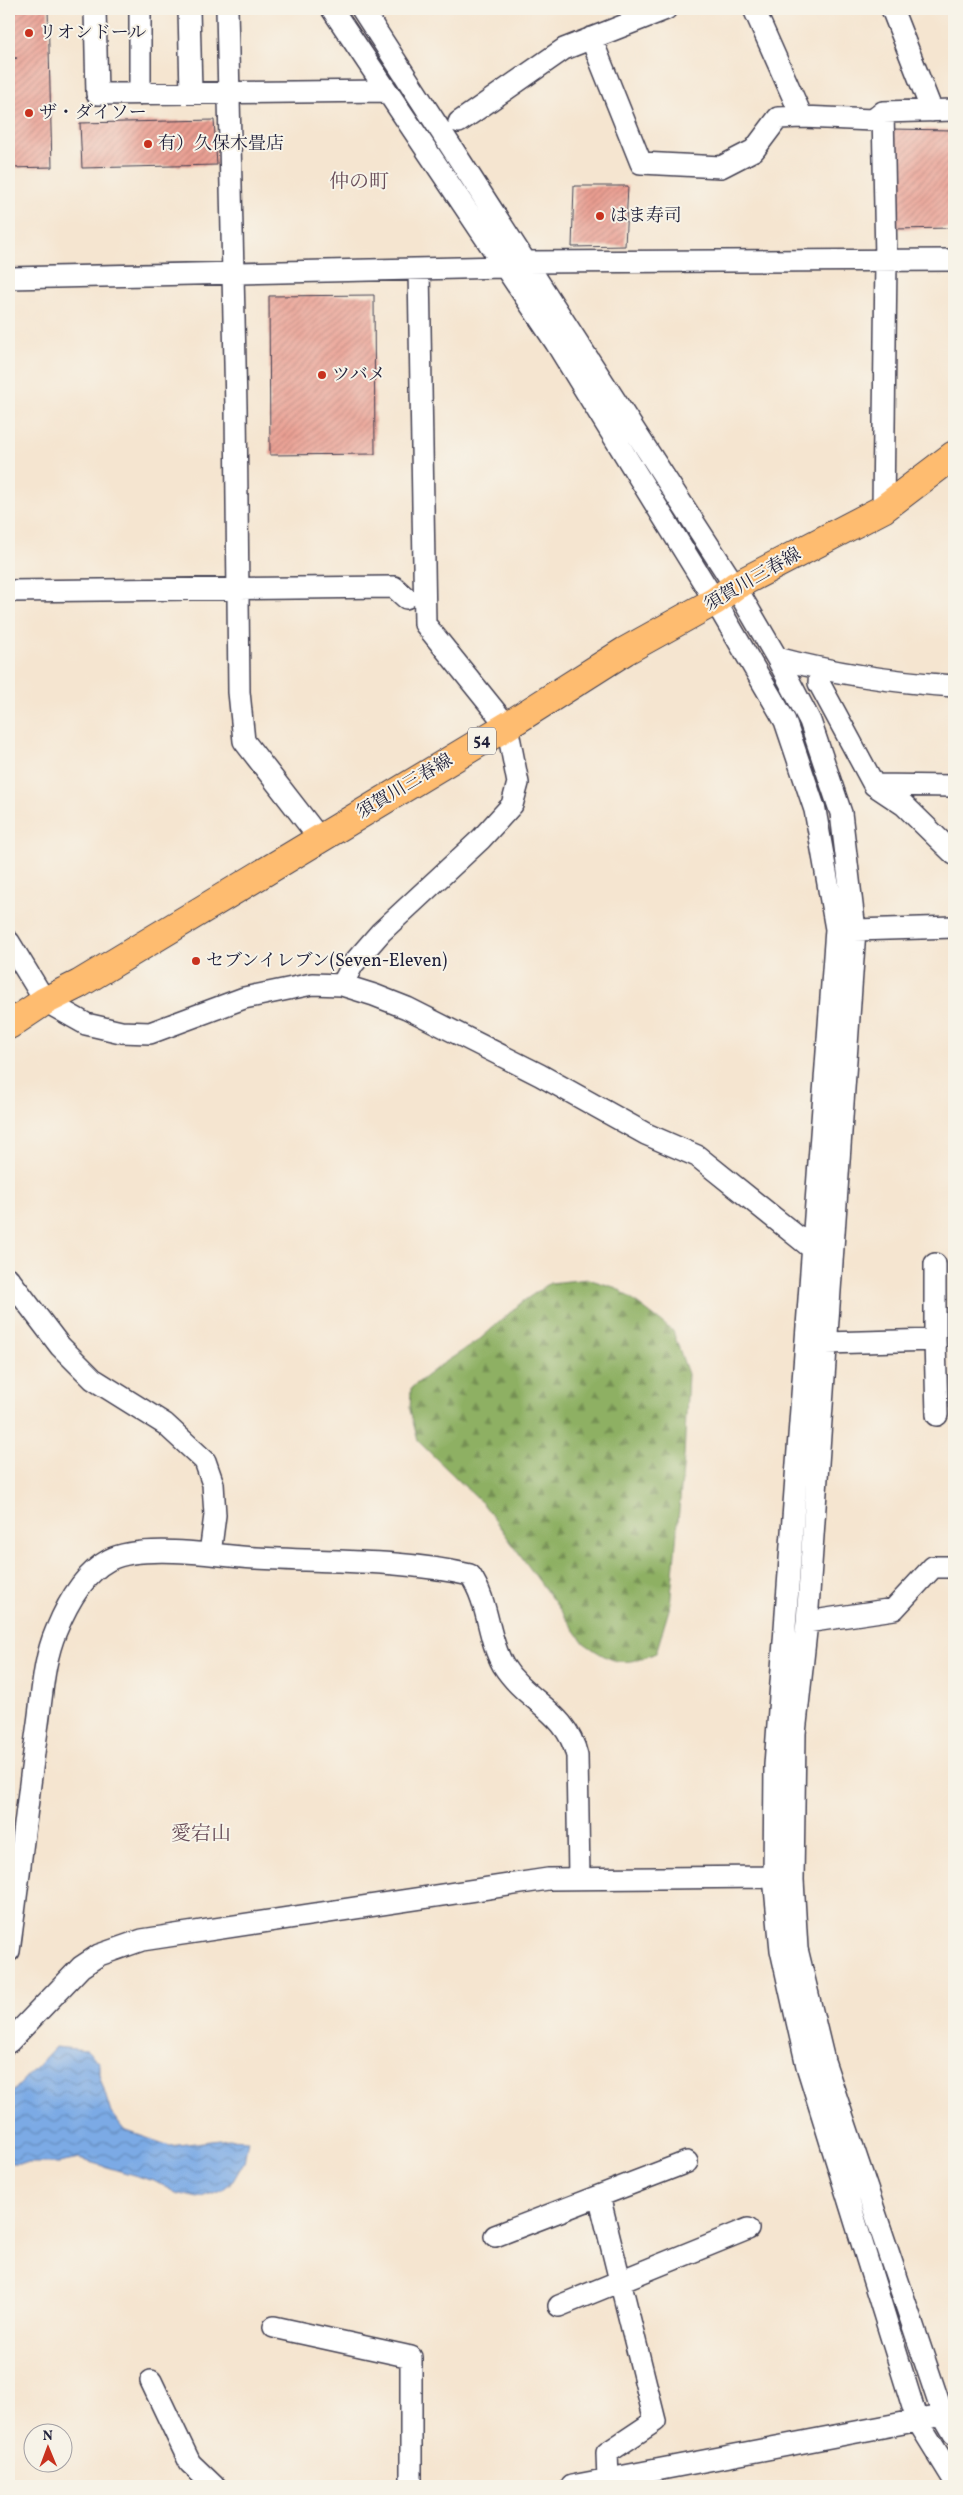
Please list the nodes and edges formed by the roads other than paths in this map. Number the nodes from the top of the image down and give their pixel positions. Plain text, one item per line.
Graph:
1 (95, 9) edge
2 (140, 9) edge
3 (189, 9) edge
4 (227, 9) edge
5 (332, 9) edge
6 (362, 9) edge
7 (666, 9) edge
8 (754, 9) edge
9 (892, 9) edge
10 (591, 38) junction
11 (229, 91) junction
12 (387, 91) junction
13 (191, 92) junction
14 (140, 94) junction
15 (954, 110) edge
16 (932, 111) junction
17 (883, 112) junction
18 (802, 117) junction
19 (459, 122) dead end
20 (886, 259) junction
21 (954, 260) edge
22 (514, 265) junction
23 (419, 269) junction
24 (233, 273) junction
25 (9, 278) edge
26 (954, 455) edge
27 (883, 509) junction
28 (238, 590) junction
29 (9, 591) edge
30 (725, 594) junction
31 (406, 598) dead end
32 (777, 658) junction
33 (820, 670) junction
34 (954, 686) edge
35 (506, 726) junction
36 (874, 785) junction
37 (954, 786) edge
38 (320, 839) junction
39 (954, 854) edge
40 (954, 927) edge
41 (855, 930) junction
42 (9, 942) edge
43 (342, 984) junction
44 (45, 1001) junction
45 (9, 1025) edge
46 (823, 1253) junction
47 (935, 1264) dead end
48 (9, 1279) edge
49 (935, 1340) junction
50 (826, 1343) junction
51 (937, 1416) dead end
52 (210, 1554) junction
53 (954, 1567) edge
54 (807, 1622) junction
55 (579, 1877) junction
56 (774, 1877) junction
57 (9, 1951) edge
58 (9, 2042) edge
59 (687, 2162) dead end
60 (599, 2196) junction
61 (748, 2229) dead end
62 (495, 2236) dead end
63 (619, 2281) junction
64 (559, 2306) dead end
65 (274, 2327) dead end
66 (151, 2380) dead end
67 (949, 2414) edge
68 (917, 2420) junction
69 (954, 2434) edge
70 (608, 2479) junction
71 (954, 2480) edge
72 (214, 2486) edge
73 (411, 2486) edge
74 (572, 2486) edge

1 - 14 street
2 - 14 street
3 - 13 street
4 - 11 street
5 - 12 street
6 - 22 street
7 - 10 street
8 - 18 street
9 - 16 street
10 - 18 street
10 - 19 street
11 - 12 street
11 - 13 street
11 - 24 street
12 - 22 street
13 - 14 street
15 - 16 street
16 - 17 street
17 - 18 street
17 - 20 street
20 - 21 street
20 - 22 street
20 - 27 street
22 - 23 street
22 - 30 street
23 - 24 street
23 - 35 street
24 - 25 street
24 - 28 street
26 - 27 main road, 須賀川三春線 / 54
27 - 30 main road, 須賀川三春線 / 54
28 - 29 street
28 - 31 street
28 - 38 street
30 - 32 street
30 - 35 main road, 須賀川三春線 / 54
30 - 46 street
32 - 33 street
32 - 41 street
33 - 34 street
33 - 36 street
35 - 38 main road, 須賀川三春線 / 54
35 - 43 street
36 - 37 street
36 - 39 street
38 - 44 main road, 須賀川三春線 / 54
40 - 41 street
41 - 46 street
42 - 44 street
43 - 44 street
43 - 46 street
44 - 45 main road, 須賀川三春線 / 54
46 - 50 street
46 - 56 street
47 - 49 street
48 - 52 street
49 - 50 street
49 - 51 street
50 - 54 street
52 - 55 street
52 - 57 street
53 - 54 street
54 - 67 street
55 - 56 street
55 - 58 street
56 - 68 street
59 - 60 street
60 - 62 street
60 - 63 street
61 - 63 street
63 - 64 street
63 - 70 street
65 - 73 street
66 - 72 street
67 - 68 street
67 - 69 street
68 - 70 street
68 - 71 street
70 - 74 street

